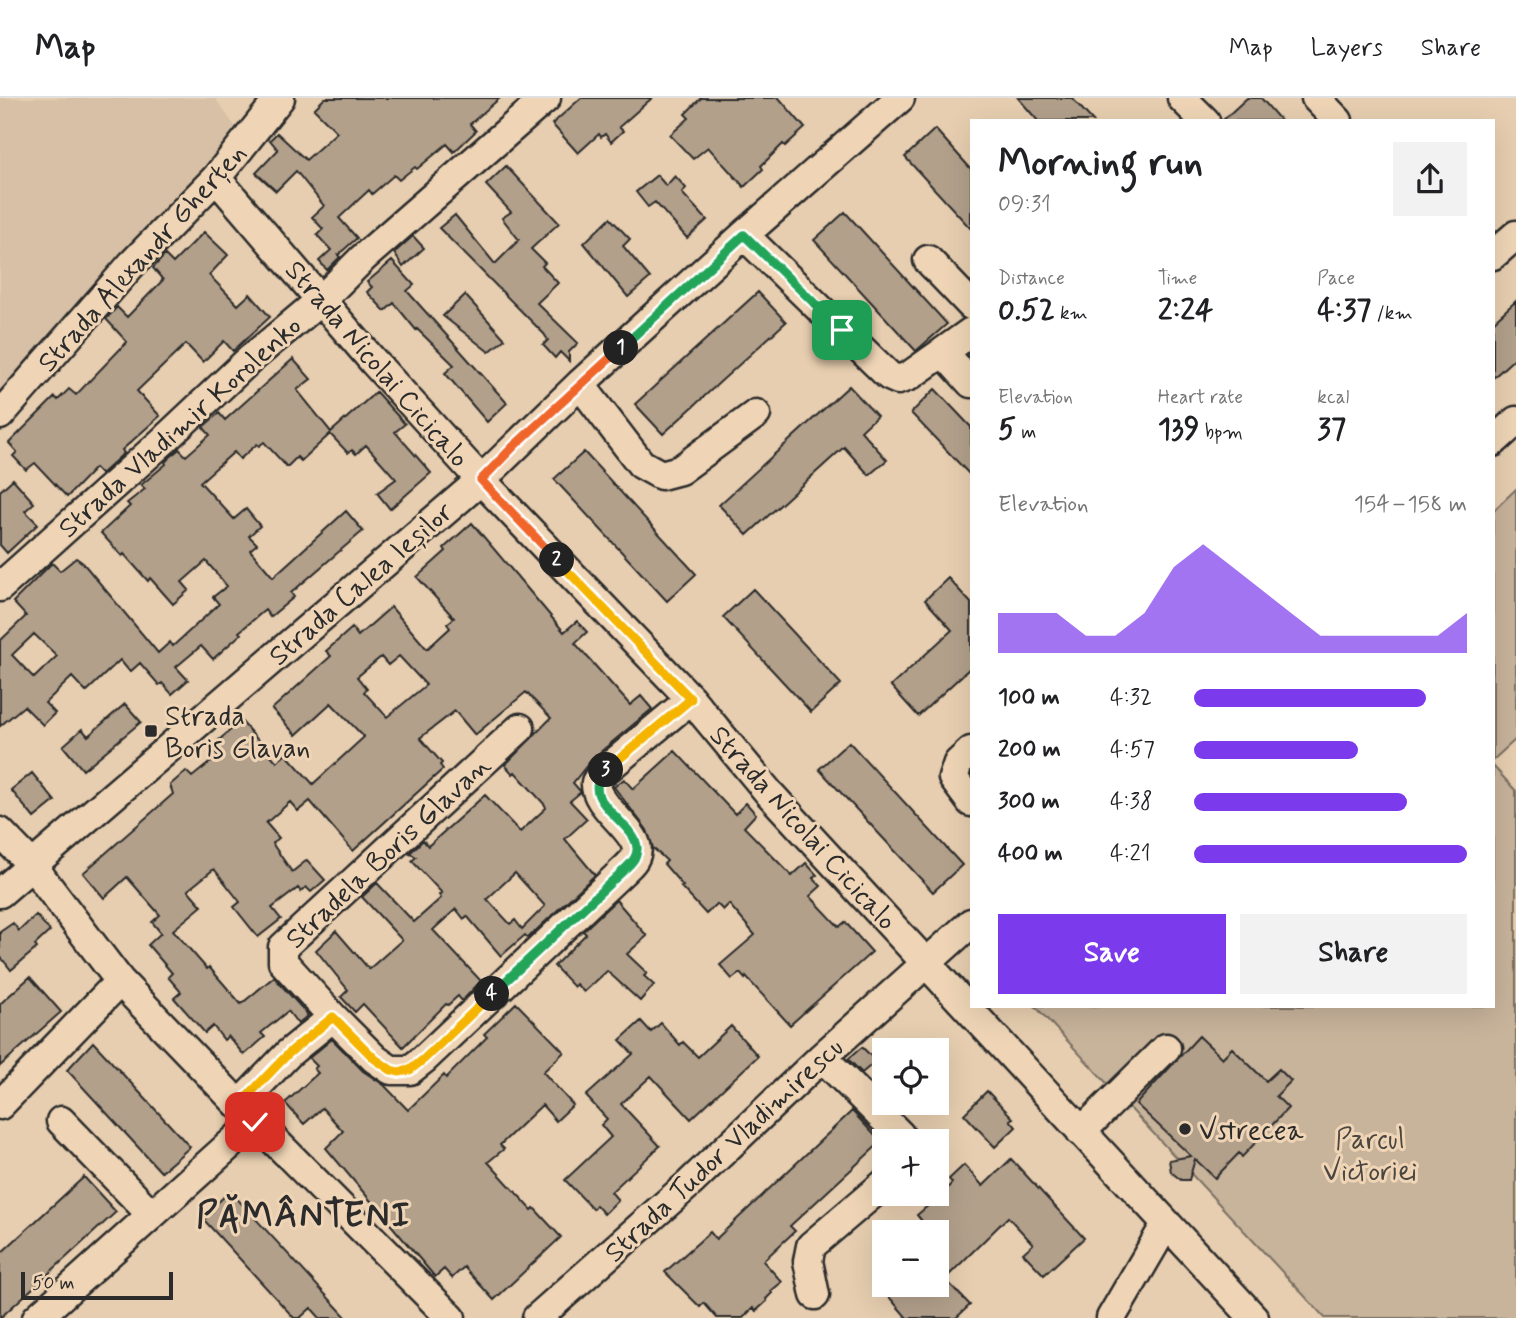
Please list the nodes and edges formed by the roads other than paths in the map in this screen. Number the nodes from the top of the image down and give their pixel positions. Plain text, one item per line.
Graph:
1 (281, 98) edge
2 (546, 98) edge
3 (900, 98) edge
4 (1182, 98) edge
5 (1316, 98) edge
6 (1203, 119) edge
7 (1336, 119) edge
8 (216, 178) junction
9 (744, 235) junction
10 (1516, 235) edge
11 (1495, 253) edge
12 (928, 260) dead end
13 (321, 300) junction
14 (970, 303) edge
15 (970, 333) edge
16 (943, 352) junction
17 (970, 382) edge
18 (580, 384) junction
19 (756, 414) dead end
20 (0, 415) edge
21 (1516, 421) edge
22 (1495, 440) edge
23 (481, 480) junction
24 (0, 587) edge
25 (691, 699) junction
26 (520, 728) dead end
27 (970, 752) edge
28 (970, 801) edge
29 (0, 832) edge
30 (32, 864) junction
31 (0, 892) edge
32 (970, 924) edge
33 (928, 963) junction
34 (120, 981) junction
35 (333, 1017) junction
36 (1166, 1048) dead end
37 (822, 1057) junction
38 (0, 1105) edge
39 (247, 1113) junction
40 (61, 1121) dead end
41 (894, 1129) edge
42 (1082, 1132) junction
43 (872, 1194) edge
44 (151, 1214) junction
45 (1166, 1224) junction
46 (815, 1295) dead end
47 (37, 1318) edge
48 (451, 1318) edge
49 (537, 1318) edge
50 (1111, 1318) edge
51 (1254, 1318) edge

1 - 8 street, Strada Alexandr Gherțen
2 - 13 street, Strada Vladimir Korolenko
3 - 9 street, Strada Calea Ieșilor
4 - 6 street
5 - 7 street
8 - 13 street, Strada Nicolai Cicicalo
8 - 20 street, Strada Alexandr Gherțen
9 - 16 street
9 - 18 street, Strada Calea Ieșilor
10 - 11 street
12 - 14 street
13 - 23 street, Strada Nicolai Cicicalo
13 - 24 street, Strada Vladimir Korolenko
15 - 16 street
16 - 17 street
18 - 19 street
18 - 23 street, Strada Calea Ieșilor
21 - 22 street
23 - 25 street, Strada Nicolai Cicicalo
23 - 30 street, Strada Calea Ieșilor
25 - 33 street, Strada Nicolai Cicicalo
25 - 35 street, Stradela Boris Glavan
26 - 35 street, Stradela Boris Glavan
27 - 28 street
29 - 30 street
30 - 31 street, Strada Calea Ieșilor
30 - 34 street
32 - 33 street, Strada Tudor Vladimirescu
33 - 37 street, Strada Tudor Vladimirescu
33 - 42 street, Strada Nicolai Cicicalo
34 - 38 street
34 - 39 street
35 - 39 street
36 - 42 street
37 - 41 street
37 - 49 street, Strada Tudor Vladimirescu
39 - 44 street
39 - 48 street
40 - 44 street
42 - 45 street, Strada Nicolai Cicicalo
43 - 46 street
44 - 47 street
45 - 50 street
45 - 51 street, Strada Nicolai Cicicalo

